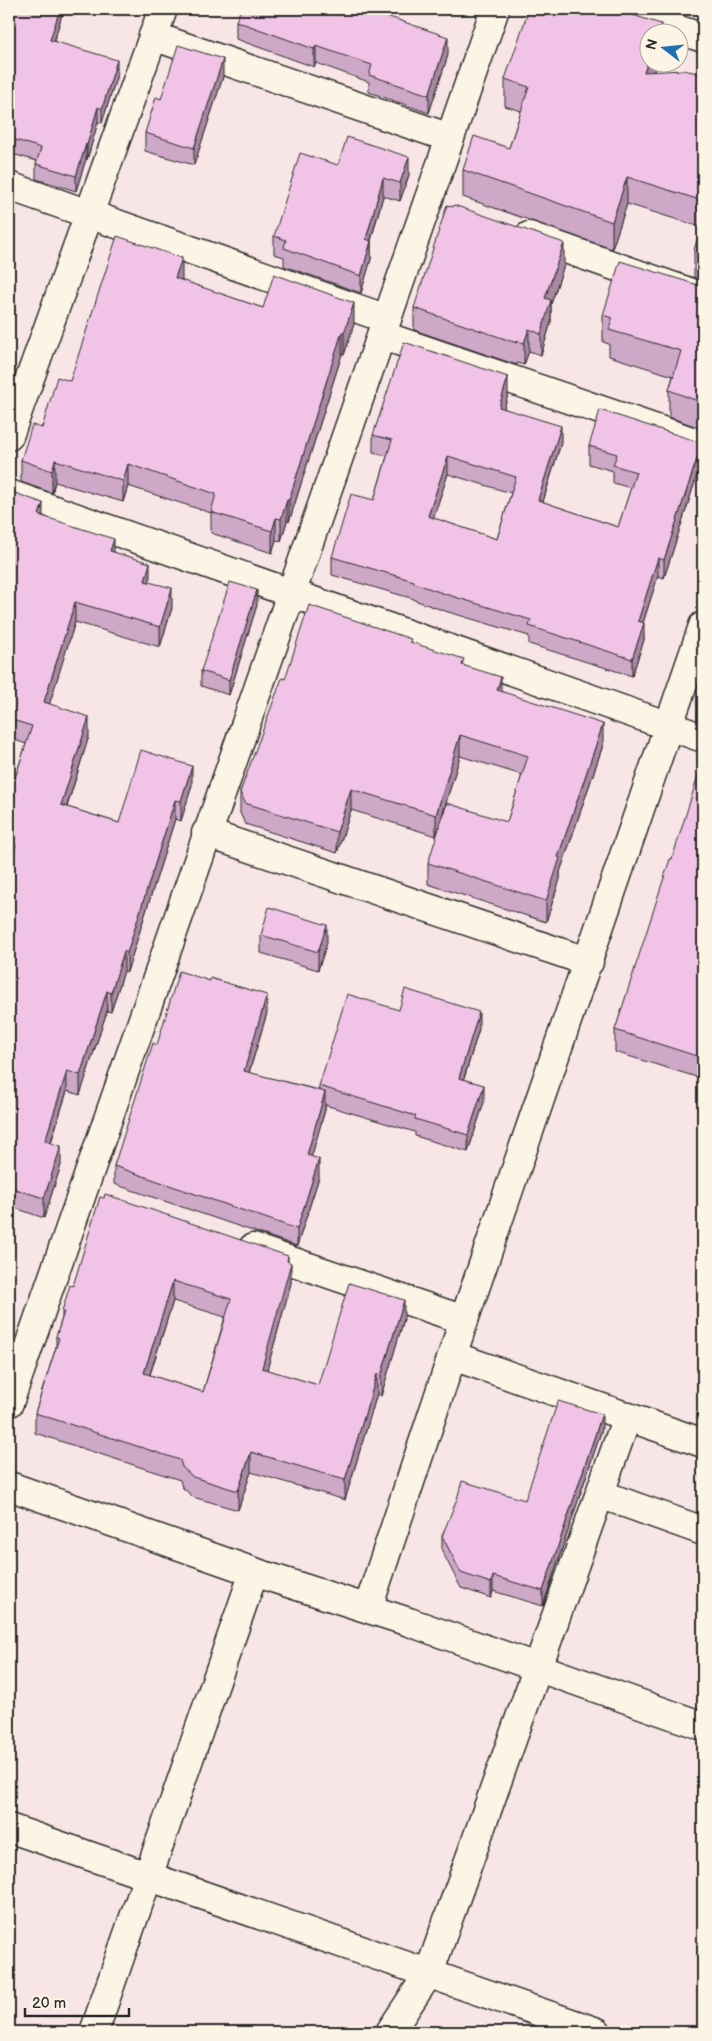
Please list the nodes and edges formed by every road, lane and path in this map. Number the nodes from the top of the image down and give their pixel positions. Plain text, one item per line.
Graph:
1 (163, 9) edge
2 (495, 9) edge
3 (617, 9) edge
4 (153, 36) junction
5 (703, 38) edge
6 (450, 138) junction
7 (9, 186) edge
8 (90, 213) junction
9 (502, 227) edge
10 (703, 297) edge
11 (384, 327) junction
12 (9, 436) edge
13 (703, 445) edge
14 (9, 494) edge
15 (291, 592) junction
16 (703, 626) edge
17 (670, 726) junction
18 (703, 738) edge
19 (206, 833) junction
20 (589, 962) junction
21 (82, 1189) junction
22 (110, 1199) edge
23 (231, 1240) edge
24 (464, 1320) junction
25 (453, 1356) junction
26 (9, 1404) edge
27 (626, 1417) junction
28 (703, 1443) edge
29 (9, 1486) edge
30 (600, 1494) junction
31 (703, 1530) edge
32 (254, 1572) junction
33 (368, 1608) junction
34 (538, 1668) junction
35 (703, 1726) edge
36 (9, 1828) edge
37 (149, 1875) junction
38 (429, 1973) junction
39 (94, 2032) edge
40 (390, 2032) edge
41 (597, 2032) edge

1 - 4 street
2 - 6 street
3 - 5 street
4 - 6 street
4 - 8 street
6 - 11 street
7 - 8 street
8 - 11 street
8 - 12 street
9 - 10 street
11 - 13 street
11 - 15 street
14 - 15 street
15 - 17 street
15 - 19 street
16 - 17 street
17 - 18 street
17 - 20 street
19 - 20 street
19 - 21 street
20 - 24 street
21 - 22 street
21 - 26 street
23 - 24 street
24 - 25 street
25 - 27 street
25 - 33 street
27 - 28 street
27 - 30 street
29 - 32 street
30 - 31 street
30 - 34 street
32 - 33 street
32 - 37 street
33 - 34 street
34 - 35 street
34 - 38 street
36 - 37 street
37 - 38 street
37 - 39 street
38 - 40 street
38 - 41 street

